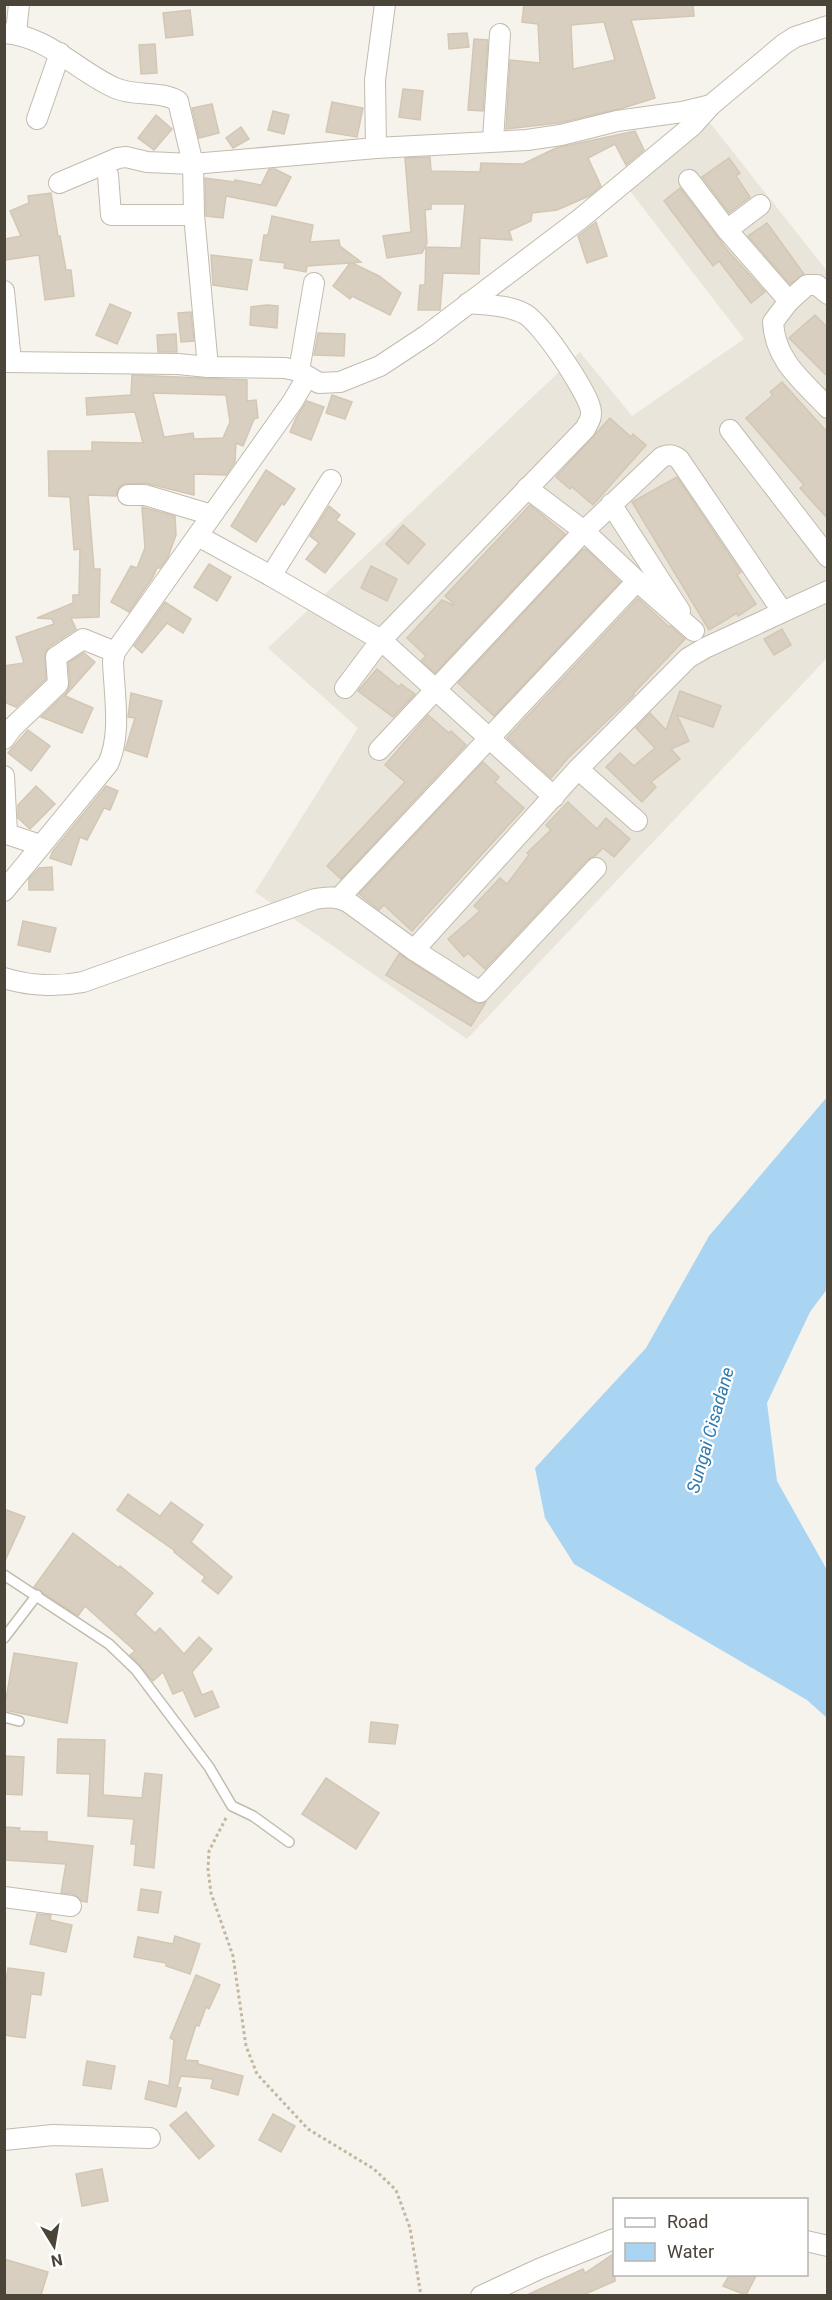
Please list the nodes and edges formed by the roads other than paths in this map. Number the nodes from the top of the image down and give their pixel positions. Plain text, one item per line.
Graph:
1 (19, 4) edge
2 (385, 4) edge
3 (828, 26) edge
4 (10, 33) edge
5 (500, 34) dead end
6 (60, 53) junction
7 (711, 105) junction
8 (37, 119) dead end
9 (493, 140) junction
10 (376, 148) junction
11 (193, 164) junction
12 (108, 174) dead end
13 (689, 180) dead end
14 (59, 183) dead end
15 (760, 205) dead end
16 (194, 215) junction
17 (727, 230) junction
18 (314, 283) dead end
19 (4, 291) edge
20 (828, 294) edge
21 (789, 301) junction
22 (468, 303) junction
23 (8, 362) edge
24 (208, 367) junction
25 (303, 374) junction
26 (828, 408) edge
27 (730, 430) dead end
28 (332, 480) dead end
29 (527, 488) junction
30 (128, 495) dead end
31 (611, 504) junction
32 (212, 514) junction
33 (584, 531) junction
34 (198, 536) junction
35 (828, 557) edge
36 (271, 576) junction
37 (637, 581) junction
38 (828, 591) edge
39 (782, 611) junction
40 (694, 631) junction
41 (381, 640) junction
42 (705, 648) junction
43 (115, 652) junction
44 (345, 688) dead end
45 (436, 690) junction
46 (4, 739) edge
47 (490, 739) junction
48 (379, 750) dead end
49 (578, 770) junction
50 (4, 776) edge
51 (554, 797) junction
52 (637, 821) dead end
53 (6, 833) edge
54 (40, 845) junction
55 (596, 868) dead end
56 (4, 891) edge
57 (340, 897) junction
58 (414, 950) junction
59 (4, 978) edge
60 (4, 1575) edge
61 (37, 1595) junction
62 (4, 1638) edge
63 (4, 1717) edge
64 (19, 1721) dead end
65 (289, 1842) dead end
66 (4, 1897) edge
67 (71, 1906) dead end
68 (150, 2138) dead end
69 (4, 2140) edge
70 (613, 2240) edge
71 (808, 2241) edge
72 (828, 2246) edge
73 (481, 2295) edge

1 - 4 street
2 - 10 street
3 - 7 street
4 - 6 street
5 - 9 street
6 - 8 street
6 - 11 street
7 - 9 street
7 - 22 street
9 - 10 street
10 - 11 street
11 - 14 street
11 - 16 street
12 - 16 street
13 - 17 street
15 - 17 street
16 - 24 street
17 - 21 street
18 - 25 street
19 - 23 street
20 - 21 street
21 - 26 street
22 - 25 street
22 - 29 street
23 - 24 street
24 - 25 street
25 - 32 street
27 - 35 street
28 - 36 street
29 - 33 street
29 - 41 street
30 - 32 street
31 - 33 street
31 - 39 street
31 - 40 street
32 - 34 street
33 - 37 street
33 - 45 street
34 - 36 street
34 - 43 street
36 - 41 street
37 - 40 street
37 - 47 street
38 - 39 street
39 - 42 street
40 - 42 street
41 - 44 street
41 - 45 street
42 - 49 street
43 - 46 street
43 - 54 street
45 - 47 street
45 - 48 street
47 - 51 street
47 - 57 street
49 - 51 street
49 - 52 street
50 - 53 street
51 - 58 street
53 - 54 street
54 - 56 street
55 - 58 street
57 - 58 street
57 - 59 street
60 - 61 lane
61 - 62 lane
61 - 65 lane
63 - 64 lane
66 - 67 street
68 - 69 street
70 - 73 street
71 - 72 street

